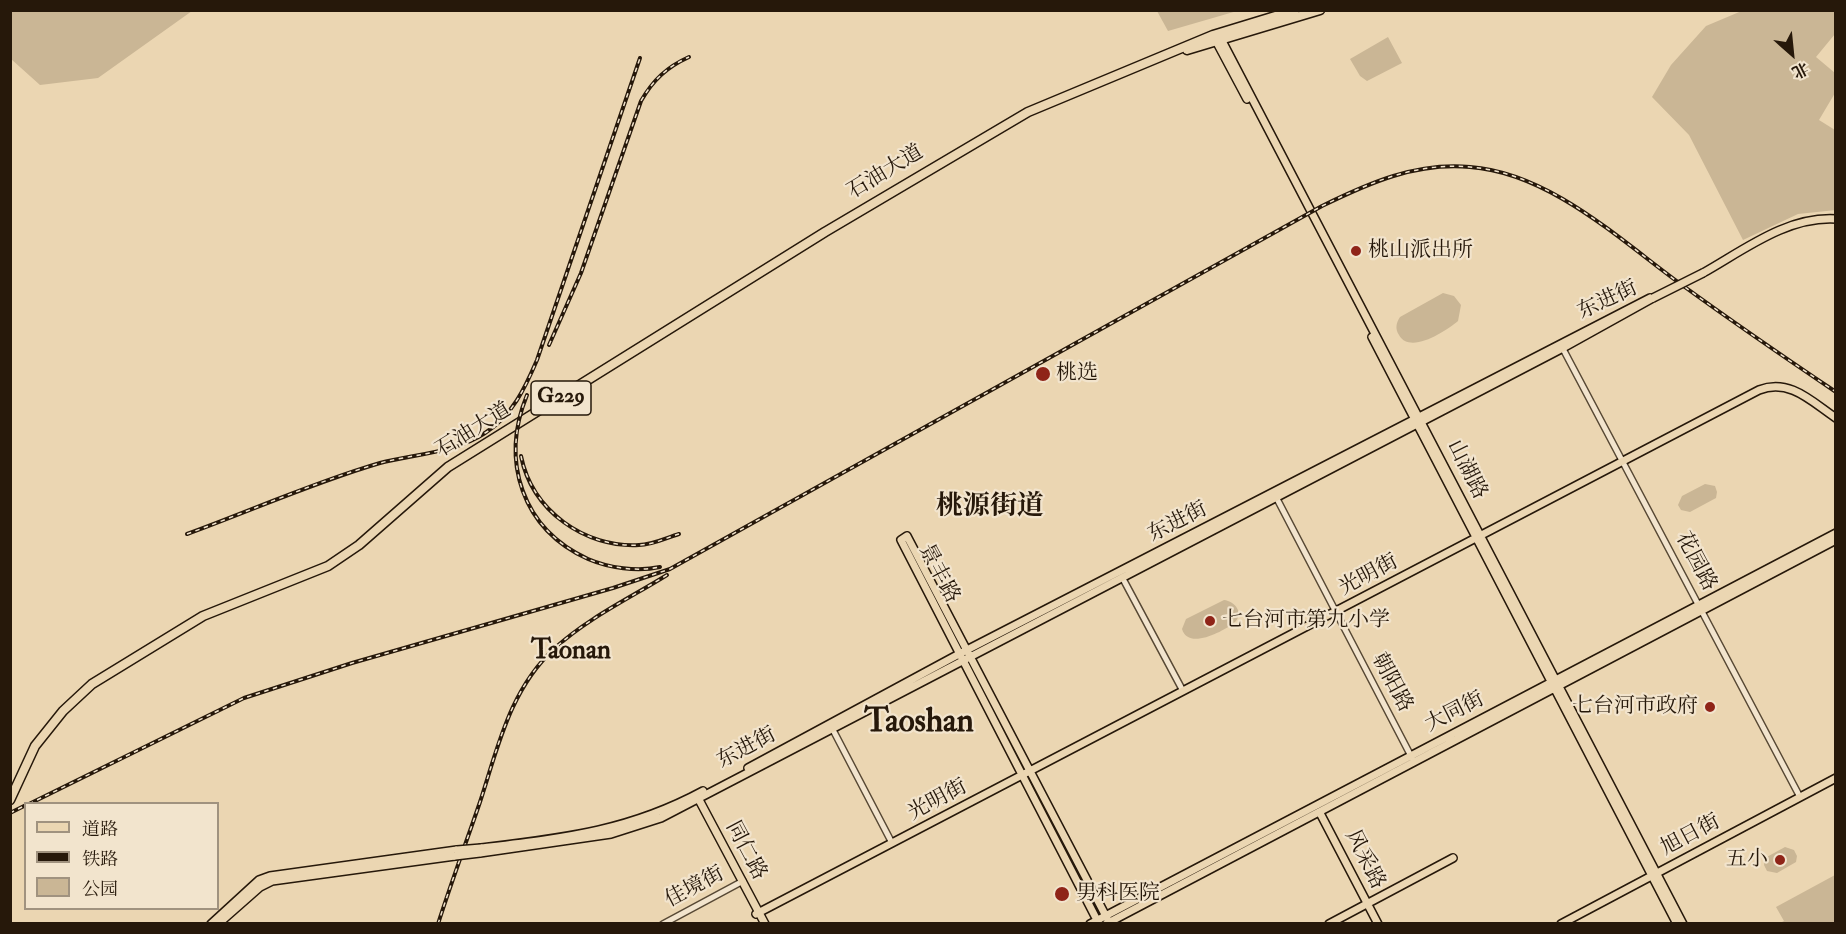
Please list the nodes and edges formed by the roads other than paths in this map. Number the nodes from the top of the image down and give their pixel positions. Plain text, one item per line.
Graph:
1 (1294, 10) edge
2 (1320, 10) edge
3 (1218, 38) junction
4 (1836, 219) edge
5 (1561, 345) junction
6 (1836, 418) edge
7 (1418, 420) junction
8 (1623, 462) junction
9 (1274, 494) junction
10 (1836, 533) edge
11 (1479, 537) junction
12 (1836, 540) edge
13 (1122, 577) junction
14 (1700, 607) junction
15 (1335, 612) junction
16 (965, 655) junction
17 (1556, 683) junction
18 (1183, 691) junction
19 (832, 728) junction
20 (1410, 754) junction
21 (1414, 762) junction
22 (1026, 773) junction
23 (1836, 778) edge
24 (697, 797) junction
25 (1800, 797) junction
26 (11, 798) edge
27 (1320, 813) junction
28 (892, 843) junction
29 (456, 853) junction
30 (1453, 858) dead end
31 (1655, 874) junction
32 (741, 882) junction
33 (1367, 903) junction
34 (758, 913) junction
35 (1108, 921) edge
36 (1095, 922) edge
37 (211, 924) edge
38 (218, 924) edge
39 (663, 924) edge
40 (763, 924) edge
41 (1329, 924) edge
42 (1378, 924) edge
43 (1561, 924) edge
44 (1677, 924) edge
45 (1683, 924) edge

1 - 3 highway, 石油大道 / G229
2 - 3 highway, 石油大道 / G229
3 - 7 main road, 山湖路
3 - 26 highway, 石油大道 / G229
4 - 5 main road, 东进街, bridge
5 - 7 main road, 东进街
5 - 8 street, 花园路
6 - 8 main road, 光明街
7 - 9 main road, 东进街
7 - 11 main road, 山湖路
8 - 11 main road, 光明街
8 - 14 street, 花园路
9 - 13 main road, 东进街
9 - 15 street, 朝阳路
9 - 16 main road, 东进街
10 - 14 main road, 大同街
11 - 15 main road, 光明街
11 - 17 main road, 山湖路
12 - 14 main road, 大同街
13 - 16 main road, 东进街
13 - 18 street
14 - 17 main road, 大同街
14 - 25 street, 花园路
15 - 18 main road, 光明街
15 - 20 street, 朝阳路
16 - 16 main road, 景丰路
16 - 19 main road, 东进街
16 - 22 main road, 景丰路
16 - 24 main road, 东进街
17 - 20 main road, 大同街
17 - 21 main road, 大同街
17 - 31 main road, 山湖路
18 - 22 main road, 光明街
19 - 24 main road, 东进街
19 - 28 street
20 - 21 street, 朝阳路
20 - 35 main road, 大同街
21 - 27 main road, 大同街
22 - 28 main road, 光明街
22 - 35 main road, 景丰路
22 - 36 main road, 景丰路
23 - 25 main road, 旭日街
24 - 29 main road, 东进街, bridge
24 - 32 main road, 同仁路
25 - 31 main road, 旭日街
27 - 33 main road, 风采路
27 - 35 main road, 大同街
28 - 34 main road, 光明街
29 - 37 main road, 东进街
29 - 38 main road, 东进街
30 - 33 main road
31 - 43 main road, 旭日街
31 - 44 main road, 山湖路
31 - 45 main road, 山湖路
32 - 34 main road, 同仁路
32 - 39 street, 佳境街
33 - 41 main road
33 - 42 main road, 风采路
34 - 40 main road, 同仁路
35 - 36 main road, 大同街

